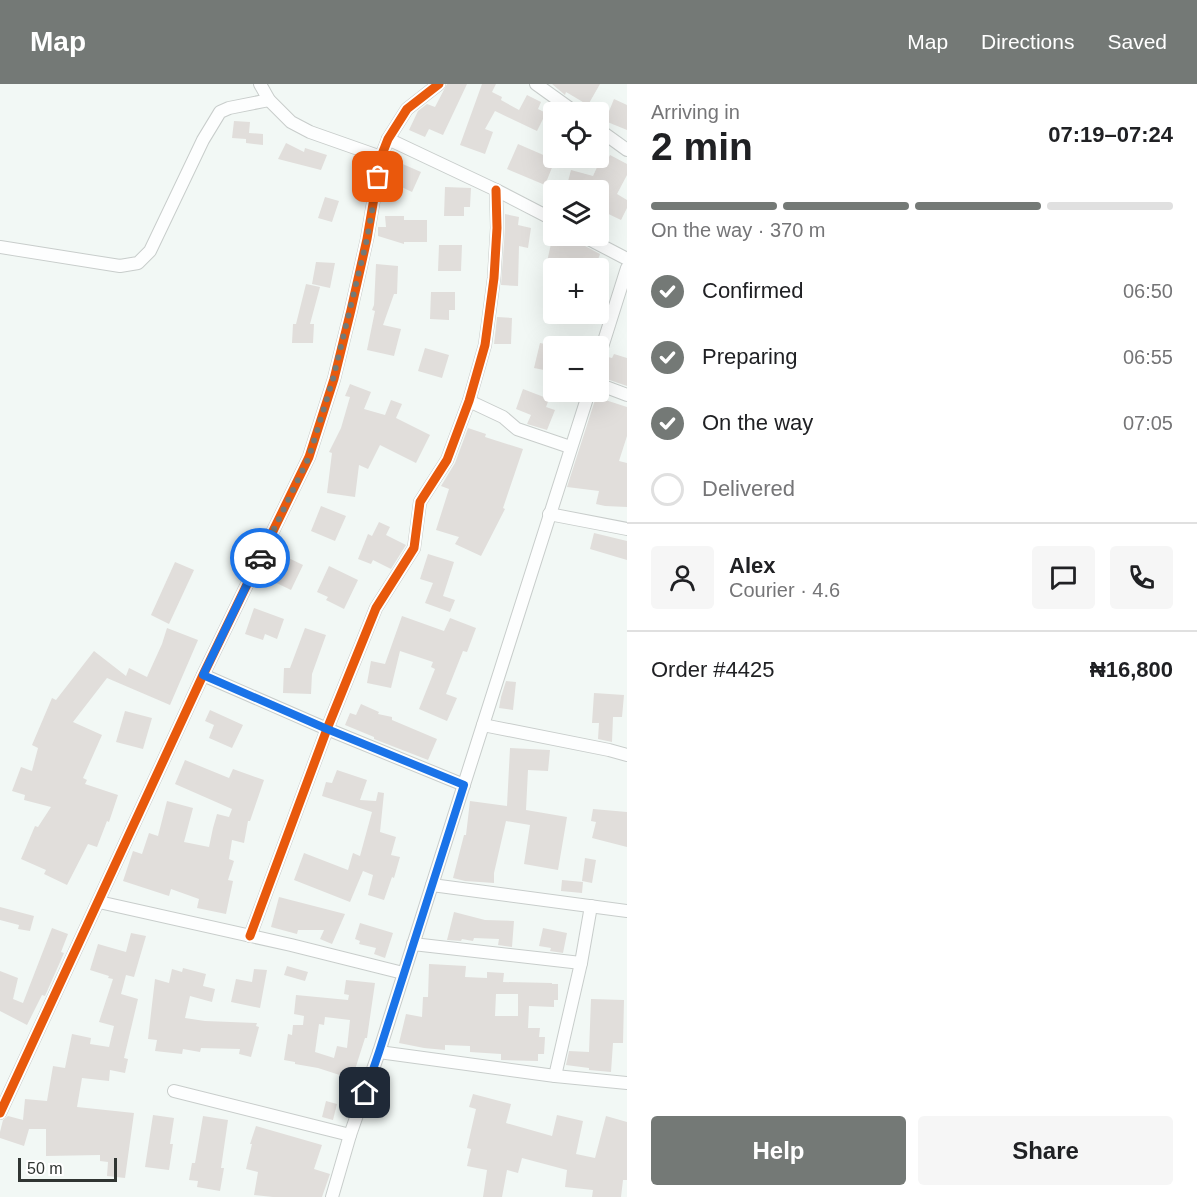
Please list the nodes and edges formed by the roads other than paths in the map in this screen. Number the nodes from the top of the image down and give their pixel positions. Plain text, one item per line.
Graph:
1 (260, 84) edge
2 (439, 84) edge
3 (536, 84) edge
4 (269, 100) junction
5 (561, 102) edge
6 (609, 137) edge
7 (388, 139) junction
8 (627, 150) edge
9 (381, 157) junction
10 (496, 190) junction
11 (543, 214) edge
12 (602, 246) edge
13 (0, 247) edge
14 (627, 259) edge
15 (627, 268) edge
16 (606, 336) edge
17 (609, 388) edge
18 (627, 395) edge
19 (469, 401) junction
20 (586, 402) edge
21 (570, 447) junction
22 (549, 514) junction
23 (627, 529) edge
24 (203, 675) junction
25 (483, 724) junction
26 (327, 729) junction
27 (627, 755) edge
28 (464, 785) junction
29 (432, 885) junction
30 (99, 902) junction
31 (591, 906) junction
32 (627, 911) edge
33 (250, 936) junction
34 (413, 945) junction
35 (581, 963) junction
36 (403, 973) junction
37 (379, 1052) junction
38 (555, 1076) junction
39 (627, 1083) edge
40 (174, 1091) dead end
41 (0, 1113) edge
42 (350, 1135) junction
43 (332, 1197) edge

1 - 4 street
2 - 7 street
3 - 5 street
4 - 9 street
4 - 13 street
6 - 8 street
7 - 9 street
7 - 10 street
9 - 24 street
10 - 11 street
10 - 19 street
12 - 14 street
15 - 16 street
17 - 18 street
19 - 21 street
19 - 26 street
20 - 21 street
21 - 22 street
22 - 23 street
22 - 25 street
24 - 26 street
24 - 30 street
25 - 27 street
25 - 28 street
26 - 28 street
26 - 33 street
28 - 29 street
29 - 31 street
29 - 34 street
30 - 33 street
30 - 41 street
31 - 32 street
31 - 35 street
33 - 36 street
34 - 35 street
34 - 36 street
35 - 38 street
36 - 37 street
37 - 38 street
37 - 42 street
38 - 39 street
40 - 42 street
42 - 43 street

